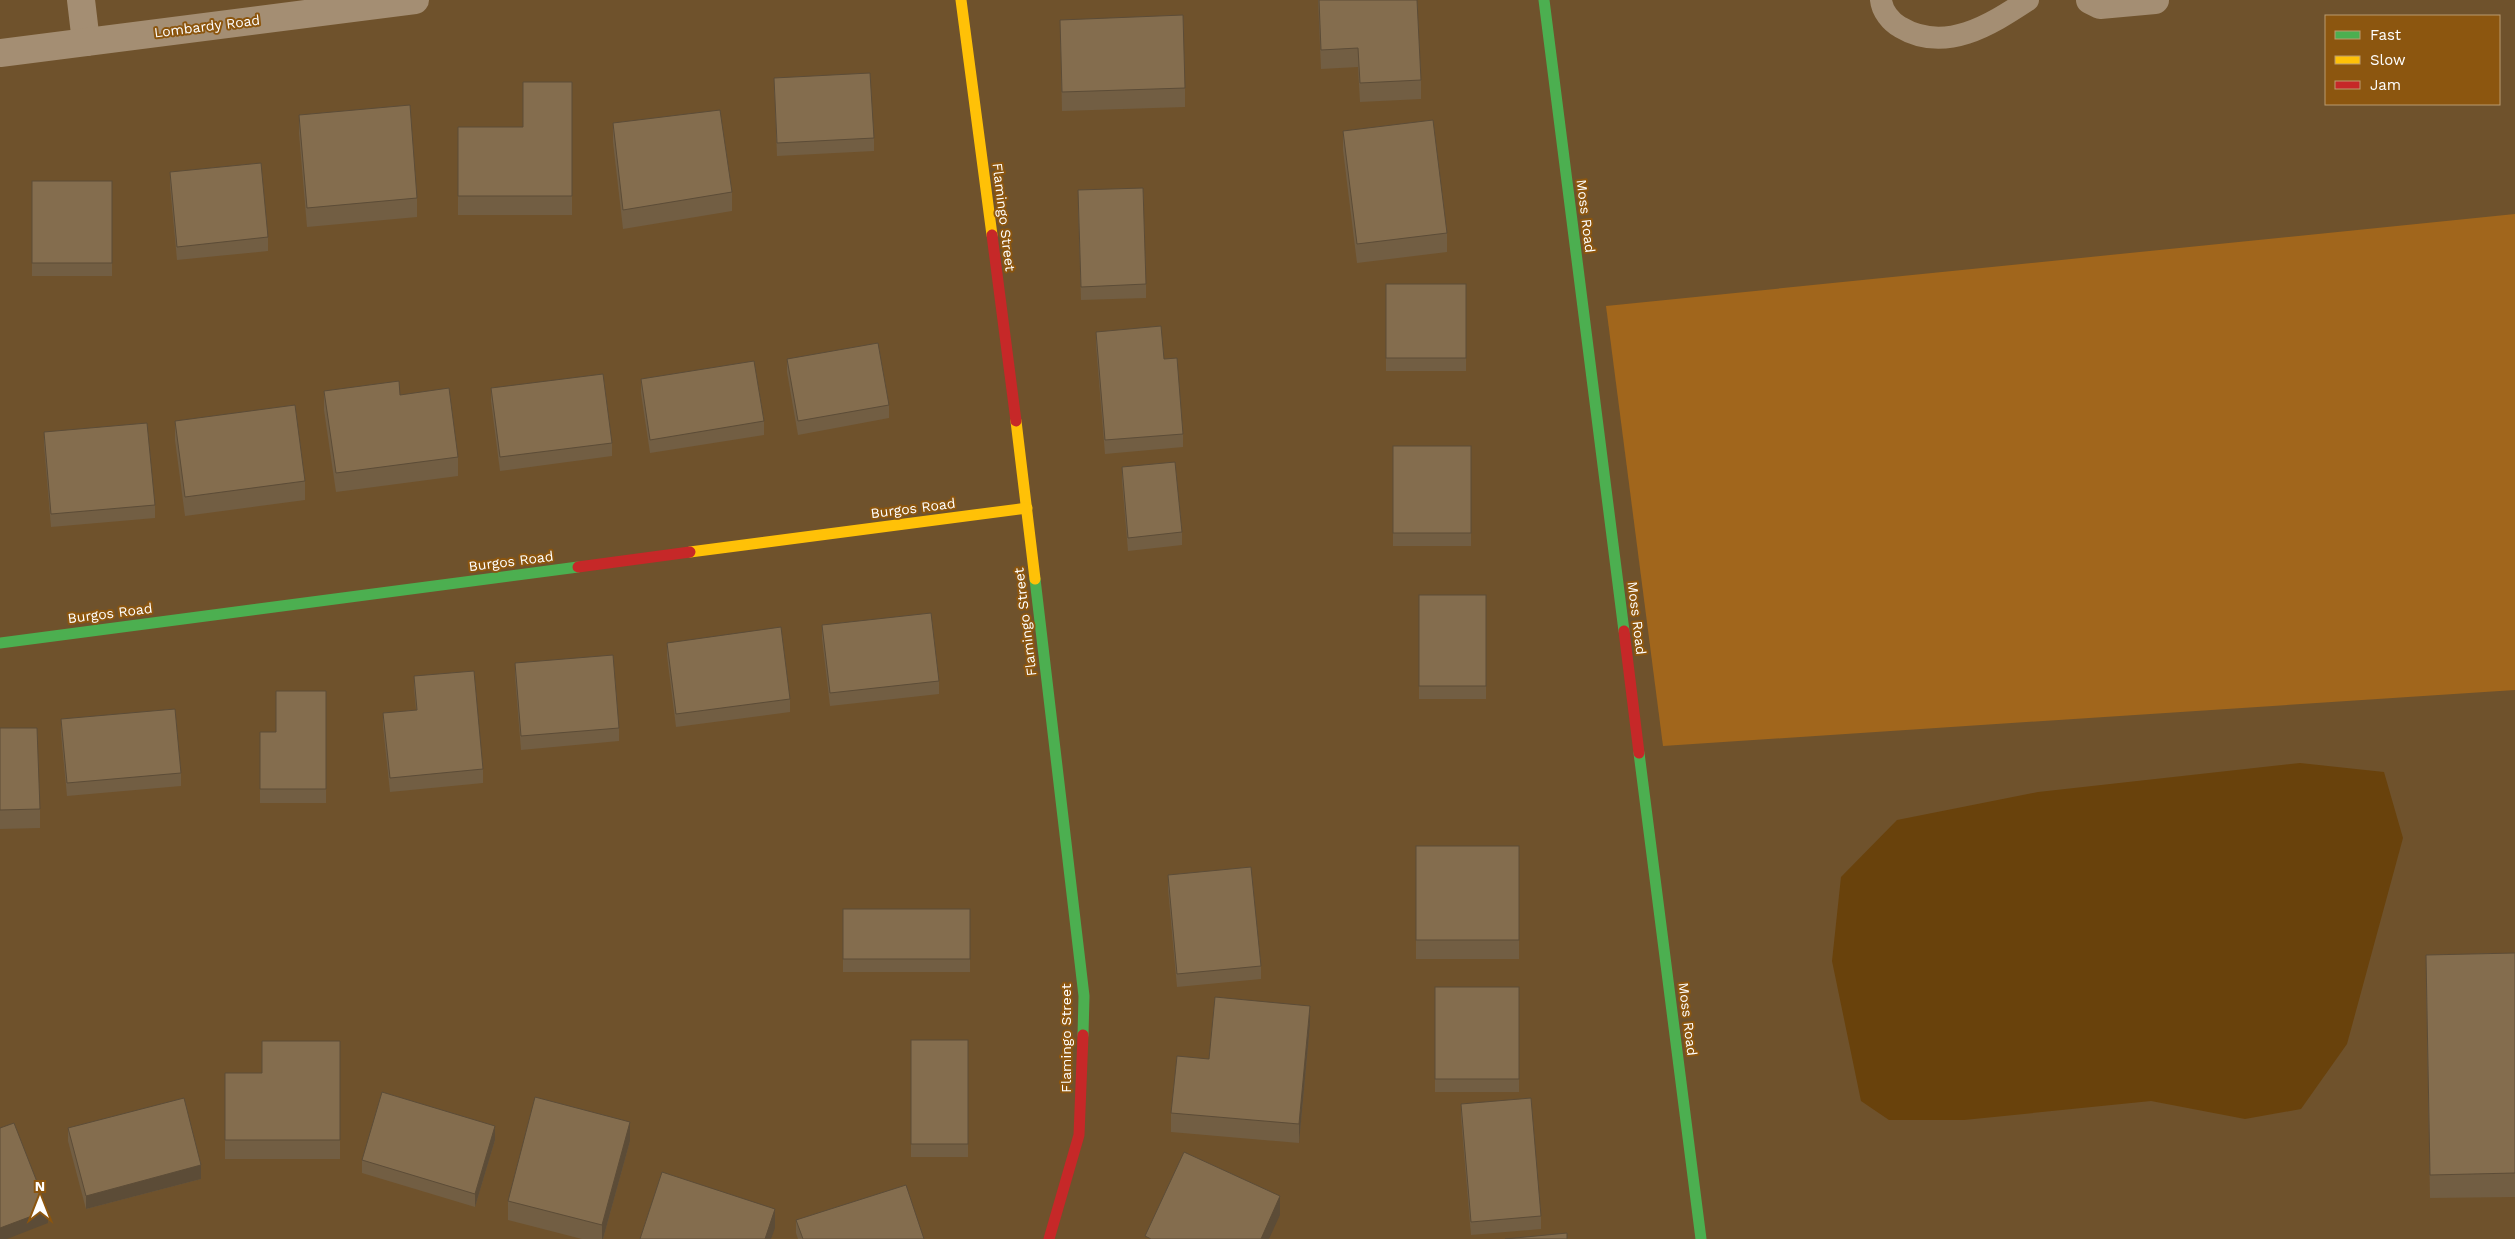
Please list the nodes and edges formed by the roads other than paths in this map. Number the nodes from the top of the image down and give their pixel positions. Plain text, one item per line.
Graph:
1 (81, 0) edge
2 (415, 0) edge
3 (961, 0) edge
4 (1544, 0) edge
5 (1881, 0) edge
6 (2028, 0) edge
7 (2090, 0) edge
8 (2155, 0) edge
9 (86, 42) junction
10 (0, 53) edge
11 (1027, 508) junction
12 (0, 643) edge
13 (1050, 1239) edge
14 (1701, 1239) edge

1 - 9 street
2 - 9 street, Lombardy Road
3 - 11 street, Flamingo Street
4 - 14 street, Moss Road
5 - 6 lane
7 - 8 street
9 - 10 street, Lombardy Road
11 - 12 street, Burgos Road
11 - 13 street, Flamingo Street

